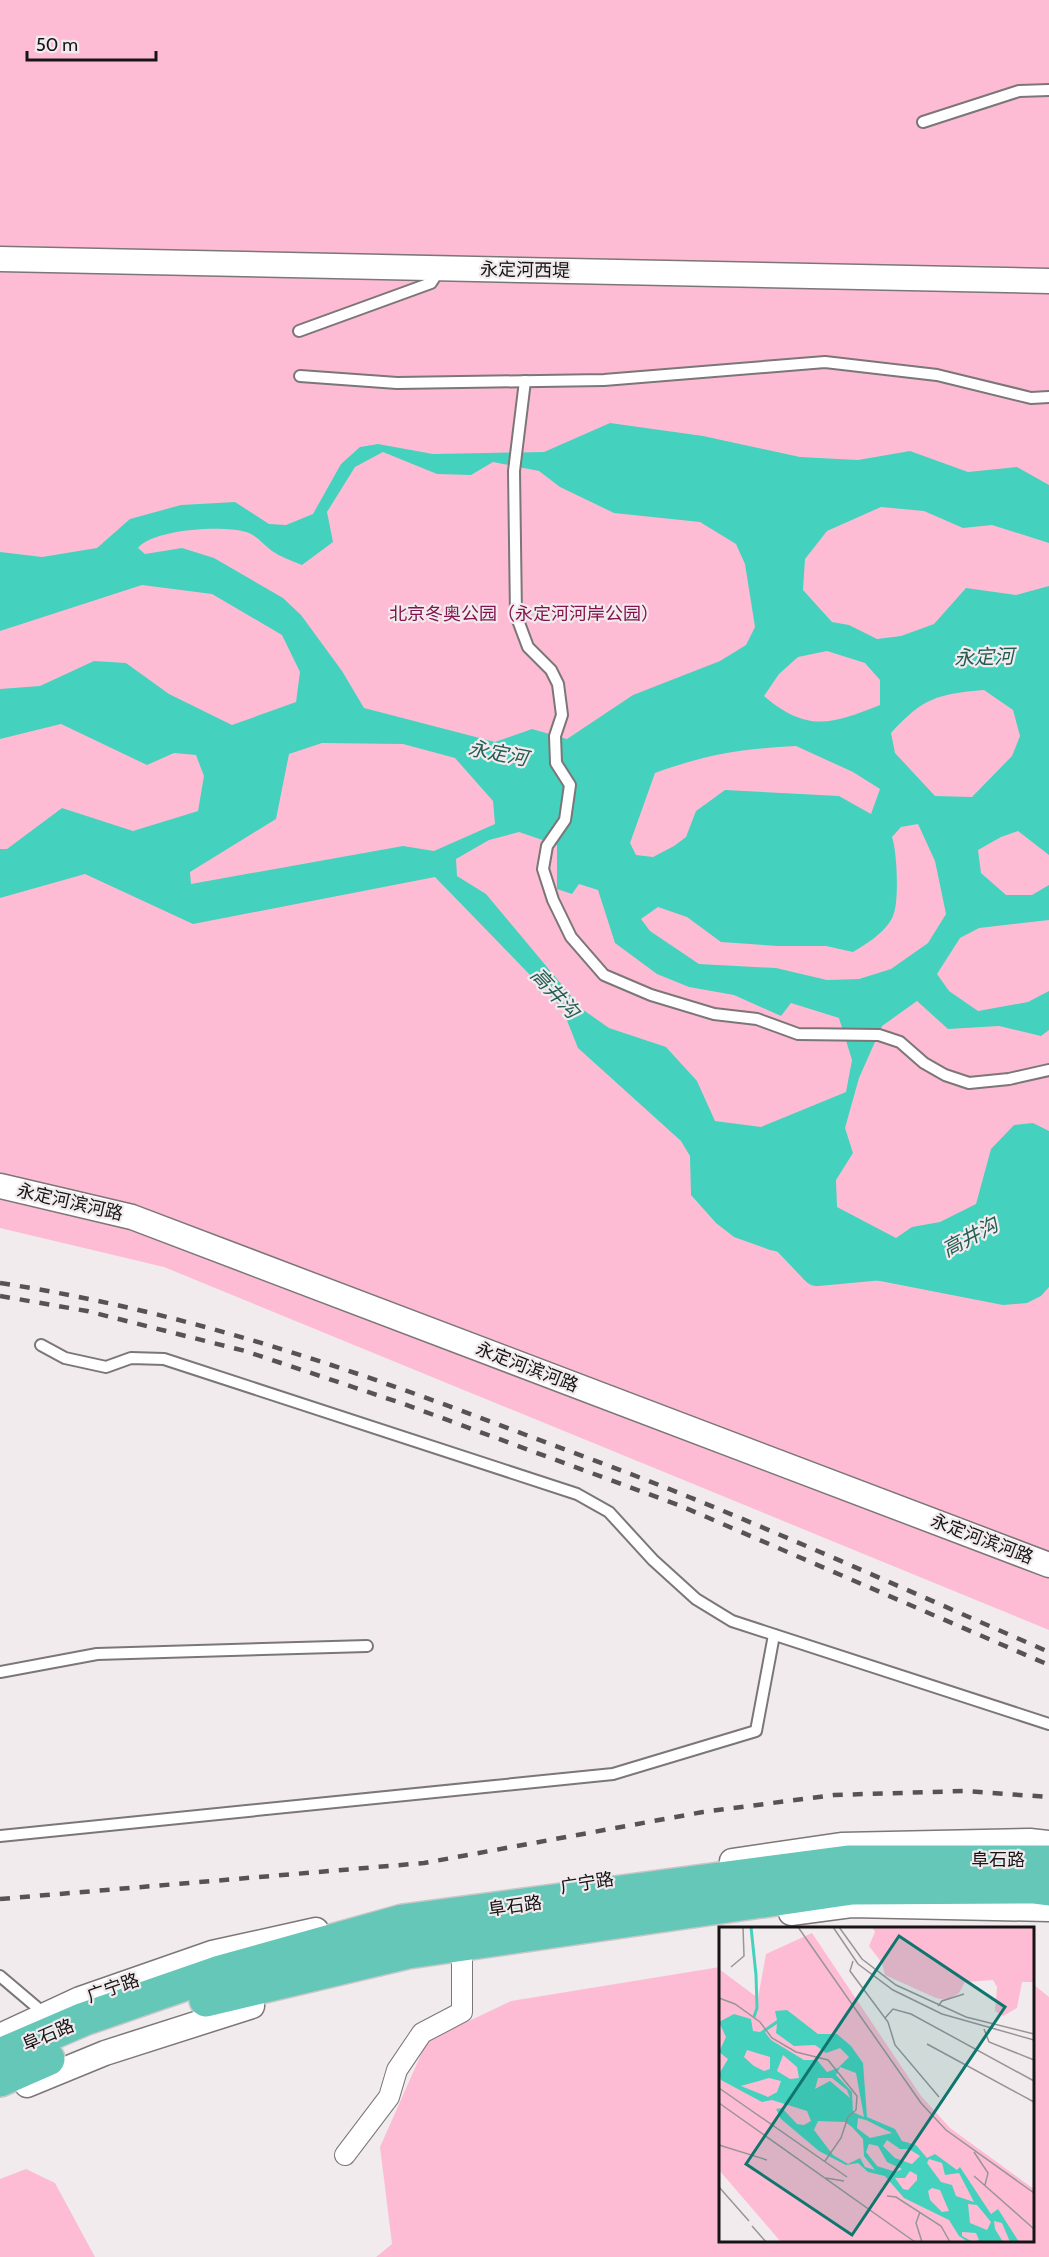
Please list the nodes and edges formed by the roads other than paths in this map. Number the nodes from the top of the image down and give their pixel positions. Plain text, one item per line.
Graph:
1 (1049, 90) edge
2 (922, 122) dead end
3 (0, 259) edge
4 (440, 268) junction
5 (1049, 281) edge
6 (299, 331) dead end
7 (300, 376) dead end
8 (525, 381) junction
9 (1049, 397) edge
10 (1049, 1071) edge
11 (0, 1186) edge
12 (41, 1345) dead end
13 (1049, 1565) edge
14 (774, 1635) junction
15 (367, 1646) dead end
16 (0, 1672) edge
17 (1049, 1724) edge
18 (0, 1836) edge
19 (1049, 1843) edge
20 (1049, 1862) edge
21 (1049, 1889) edge
22 (1049, 1909) edge
23 (462, 1959) junction
24 (0, 1976) edge
25 (46, 2015) junction
26 (0, 2036) edge
27 (0, 2055) edge
28 (0, 2080) edge
29 (0, 2096) edge
30 (345, 2155) dead end

1 - 2 lane
3 - 4 street, 永定河西堤
4 - 5 street, 永定河西堤
4 - 6 lane
7 - 8 lane
8 - 9 lane
8 - 10 lane
11 - 13 street, 永定河滨河路
12 - 14 lane
14 - 17 lane
14 - 18 lane
15 - 16 lane
19 - 25 street, 广宁路
20 - 27 highway, 阜石路
21 - 28 highway, 阜石路
22 - 23 street
23 - 29 street
23 - 30 street
24 - 25 lane
25 - 26 street, 广宁路

